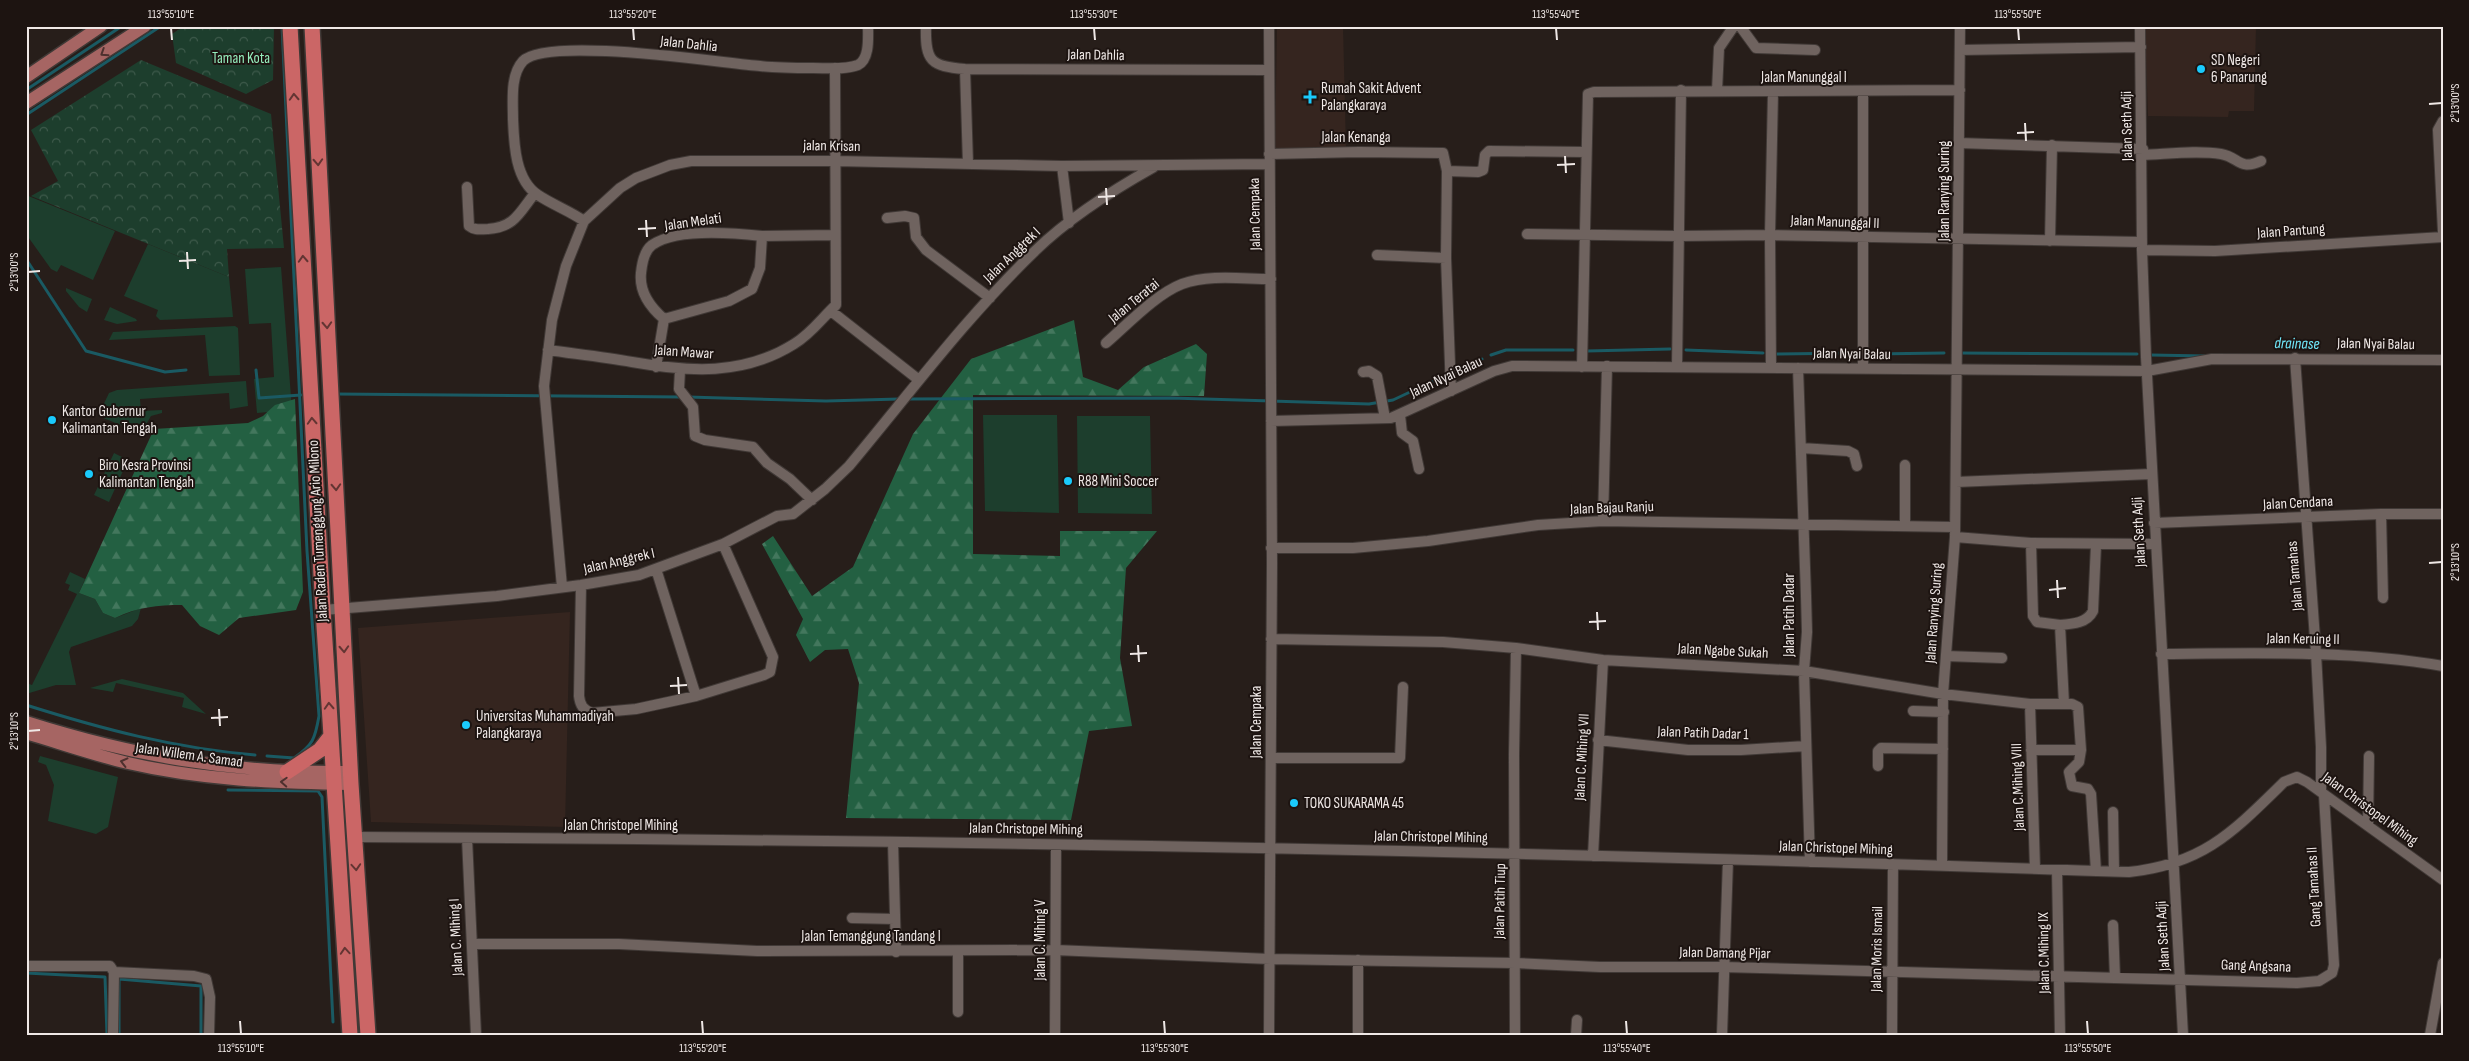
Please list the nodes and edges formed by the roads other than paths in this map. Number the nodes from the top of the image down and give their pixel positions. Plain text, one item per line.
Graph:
1 (101, 26) edge
2 (145, 26) edge
3 (290, 26) edge
4 (312, 26) edge
5 (868, 26) edge
6 (926, 26) edge
7 (1269, 26) edge
8 (1734, 26) edge
9 (1740, 26) edge
10 (1960, 26) edge
11 (2140, 26) edge
12 (2141, 47) junction
13 (1814, 50) dead end
14 (1960, 50) junction
15 (835, 68) junction
16 (965, 69) junction
17 (1268, 70) junction
18 (26, 77) edge
19 (1681, 90) junction
20 (1960, 90) junction
21 (1717, 91) junction
22 (1773, 92) junction
23 (1864, 92) junction
24 (26, 103) edge
25 (2443, 121) edge
26 (1959, 143) junction
27 (2052, 146) junction
28 (1586, 152) junction
29 (2142, 152) junction
30 (1269, 159) junction
31 (836, 161) junction
32 (2261, 161) dead end
33 (968, 164) junction
34 (1062, 166) junction
35 (1156, 166) junction
36 (1447, 171) junction
37 (467, 187) dead end
38 (535, 193) junction
39 (887, 218) dead end
40 (584, 221) junction
41 (1069, 223) junction
42 (2443, 232) edge
43 (1527, 234) dead end
44 (1585, 235) junction
45 (1770, 235) junction
46 (762, 236) junction
47 (835, 236) junction
48 (1679, 236) junction
49 (1862, 237) junction
50 (2443, 237) edge
51 (1959, 240) junction
52 (2050, 241) junction
53 (2142, 246) junction
54 (1377, 255) dead end
55 (1446, 258) junction
56 (1271, 279) junction
57 (990, 298) junction
58 (830, 310) junction
59 (664, 319) junction
60 (1106, 343) dead end
61 (548, 350) junction
62 (2295, 358) junction
63 (1582, 360) junction
64 (1677, 360) junction
65 (2443, 360) edge
66 (1770, 362) junction
67 (1863, 362) junction
68 (1957, 363) junction
69 (2146, 364) junction
70 (1607, 366) junction
71 (656, 367) junction
72 (1798, 368) junction
73 (680, 370) junction
74 (1363, 372) dead end
75 (919, 380) junction
76 (1450, 385) junction
77 (1384, 412) junction
78 (1400, 415) junction
79 (1271, 421) junction
80 (1801, 448) junction
81 (1905, 465) dead end
82 (1857, 466) dead end
83 (1419, 469) dead end
84 (2151, 474) junction
85 (1956, 482) junction
86 (812, 500) junction
87 (2381, 514) junction
88 (2443, 514) edge
89 (2305, 517) junction
90 (1603, 521) junction
91 (2154, 523) junction
92 (1802, 524) junction
93 (1905, 525) junction
94 (1955, 532) junction
95 (2031, 543) junction
96 (723, 544) junction
97 (2156, 544) junction
98 (2096, 545) junction
99 (1271, 548) junction
100 (656, 569) junction
101 (582, 585) junction
102 (562, 587) junction
103 (2383, 598) dead end
104 (342, 609) junction
105 (323, 610) junction
106 (2060, 625) junction
107 (1271, 639) junction
108 (1516, 648) junction
109 (2316, 653) junction
110 (2162, 654) junction
111 (1946, 656) junction
112 (2002, 658) dead end
113 (1603, 660) junction
114 (2443, 666) edge
115 (1804, 671) junction
116 (1403, 687) dead end
117 (1943, 694) junction
118 (696, 696) junction
119 (2030, 704) junction
120 (2064, 704) junction
121 (1913, 710) dead end
122 (1944, 712) junction
123 (26, 722) edge
124 (26, 733) edge
125 (330, 736) junction
126 (1598, 740) junction
127 (1806, 746) junction
128 (1943, 749) junction
129 (2031, 750) junction
130 (2081, 750) junction
131 (2369, 756) dead end
132 (1271, 758) junction
133 (1878, 766) dead end
134 (288, 772) junction
135 (333, 778) junction
136 (351, 778) junction
137 (2322, 794) junction
138 (2113, 812) dead end
139 (2368, 826) junction
140 (354, 837) junction
141 (467, 838) junction
142 (893, 842) junction
143 (1056, 845) junction
144 (1271, 849) junction
145 (1516, 854) junction
146 (1593, 856) junction
147 (1728, 860) junction
148 (1810, 862) junction
149 (2173, 863) junction
150 (1893, 864) junction
151 (1942, 866) junction
152 (2035, 869) junction
153 (2057, 870) junction
154 (2096, 871) junction
155 (2114, 872) junction
156 (2443, 880) edge
157 (852, 918) dead end
158 (896, 919) junction
159 (2113, 925) dead end
160 (472, 944) junction
161 (1055, 950) junction
162 (896, 952) junction
163 (958, 952) junction
164 (1270, 959) junction
165 (1358, 960) junction
166 (1514, 962) junction
167 (2443, 963) edge
168 (26, 966) edge
169 (1722, 968) junction
170 (114, 972) junction
171 (1891, 973) junction
172 (2329, 976) joint
173 (2060, 978) junction
174 (2115, 978) junction
175 (2180, 978) junction
176 (364, 979) junction
177 (347, 980) junction
178 (958, 1012) dead end
179 (1576, 1020) dead end
180 (113, 1035) edge
181 (209, 1035) edge
182 (350, 1035) edge
183 (368, 1035) edge
184 (476, 1035) edge
185 (1055, 1035) edge
186 (1269, 1035) edge
187 (1358, 1035) edge
188 (1515, 1035) edge
189 (1576, 1035) edge
190 (1722, 1035) edge
191 (1892, 1035) edge
192 (2060, 1035) edge
193 (2183, 1035) edge
194 (2430, 1035) edge

1 - 18 main road
2 -> 24 main road
105 -> 3 highway, Jalan Raden Tumenggung Ario Milono
4 -> 104 highway, Jalan Raden Tumenggung Ario Milono
5 - 15 street, Jalan Dahlia
6 - 16 street, Jalan Dahlia
7 - 17 street, Jalan Cempaka
8 - 21 street
9 - 13 street
10 - 14 street, Jalan Ranying Suring
11 - 12 street, Jalan Seth Adji
12 - 14 street
12 - 29 street, Jalan Seth Adji
14 - 20 street, Jalan Ranying Suring
15 - 31 street, Jalan Mawar
15 - 38 street, Jalan Dahlia
16 - 17 street, Jalan Dahlia
16 - 33 street
17 - 30 street, Jalan Cempaka
19 - 21 street, Jalan Manunggal I
19 - 28 street, Jalan Manunggal I
19 - 48 street
20 - 23 street, Jalan Manunggal I
20 - 26 street, Jalan Ranying Suring
21 - 22 street, Jalan Manunggal I
22 - 23 street, Jalan Manunggal I
22 - 45 street
23 - 49 street
25 - 42 street
26 - 27 street
26 - 51 street, Jalan Ranying Suring
27 - 29 street
27 - 52 street
28 - 36 street
28 - 44 street
29 - 32 street
29 - 53 street, Jalan Seth Adji
30 - 35 street, jalan Krisan
30 - 36 street, Jalan Kenanga
30 - 56 street, Jalan Cempaka
31 - 33 street, jalan Krisan
31 - 40 street, jalan Krisan
31 - 47 street, Jalan Mawar
33 - 34 street, jalan Krisan
34 - 35 street, jalan Krisan
34 - 41 street
35 - 41 street, Jalan Anggrek I
36 - 55 street
37 - 38 street
38 - 40 street, Jalan Dahlia
39 - 57 street
40 - 61 street, jalan Krisan
41 - 57 street, Jalan Anggrek I
43 - 44 street, Jalan Manunggal II
44 - 48 street, Jalan Manunggal II
44 - 63 street
45 - 48 street, Jalan Manunggal II
45 - 49 street, Jalan Manunggal II
45 - 66 street
46 - 47 street, Jalan Melati
46 - 59 street
46 - 59 street, Jalan Melati
47 - 58 street, Jalan Mawar
48 - 64 street
49 - 51 street, Jalan Manunggal II
49 - 67 street
50 - 53 street, Jalan Pantung
51 - 52 street, Jalan Manunggal II
51 - 68 street, Jalan Ranying Suring
52 - 53 street, Jalan Manunggal II
53 - 69 street, Jalan Seth Adji
54 - 55 street
55 - 76 street
56 - 60 street, Jalan Teratai
56 - 79 street, Jalan Cempaka
57 - 75 street, Jalan Anggrek I
58 - 73 street, Jalan Mawar
58 - 75 street
59 - 71 street
61 - 71 street, Jalan Mawar
61 - 102 street, jalan Krisan
62 - 65 street, Jalan Nyai Balau
62 - 69 street, Jalan Nyai Balau
62 - 89 street, Jalan Tamahas
63 - 70 street, Jalan Nyai Balau
63 - 76 street, Jalan Nyai Balau
64 - 66 street, Jalan Nyai Balau
64 - 70 street, Jalan Nyai Balau
66 - 72 street, Jalan Nyai Balau
67 - 68 street, Jalan Nyai Balau
67 - 72 street, Jalan Nyai Balau
68 - 69 street, Jalan Nyai Balau
68 - 85 street, Jalan Ranying Suring
69 - 84 street, Jalan Seth Adji
70 - 90 street
71 - 73 street, Jalan Mawar
72 - 80 street, Jalan Patih Dadar
73 - 86 street
74 - 77 street
75 - 86 street, Jalan Anggrek I
76 - 78 street, Jalan Nyai Balau
77 - 78 street, Jalan Nyai Balau
77 - 79 street, Jalan Nyai Balau
78 - 83 street
79 - 99 street, Jalan Cempaka
80 - 82 street
80 - 92 street, Jalan Patih Dadar
81 - 93 street
84 - 85 street
84 - 91 street, Jalan Seth Adji
85 - 94 street, Jalan Ranying Suring
86 - 96 street, Jalan Anggrek I
87 - 88 street, Jalan Cendana
87 - 89 street, Jalan Cendana
87 - 103 street
89 - 91 street, Jalan Cendana
89 - 109 street, Jalan Tamahas
90 - 92 street, Jalan Bajau Ranju
90 - 99 street, Jalan Bajau Ranju
91 - 97 street, Jalan Seth Adji
92 - 93 street, Jalan Bajau Ranju
92 - 115 street, Jalan Patih Dadar
93 - 94 street, Jalan Bajau Ranju
94 - 95 street, Jalan Bajau Ranju
94 - 111 street, Jalan Ranying Suring
95 - 98 street, Jalan Bajau Ranju
95 - 106 street
96 - 100 street, Jalan Anggrek I
96 - 118 street
97 - 98 street, Jalan Bajau Ranju
97 - 110 street, Jalan Seth Adji
98 - 106 street
99 - 107 street, Jalan Cempaka
100 - 101 street, Jalan Anggrek I
100 - 118 street
101 - 102 street, Jalan Anggrek I
101 - 118 street
102 - 104 street, Jalan Anggrek I
104 - 105 street, Jalan Anggrek I
104 -> 136 highway, Jalan Raden Tumenggung Ario Milono
125 -> 105 highway, Jalan Raden Tumenggung Ario Milono
106 - 120 street
107 - 108 street, Jalan Ngabe Sukah
107 - 132 street, Jalan Cempaka
108 - 113 street, Jalan Ngabe Sukah
108 - 145 street, Jalan Patih Tiup
109 - 110 street, Jalan Keruing II
109 - 114 street, Jalan Keruing II
109 - 137 street, Jalan Tamahas
110 - 149 street, Jalan Seth Adji
111 - 112 street
111 - 117 street, Jalan Ranying Suring
113 - 115 street, Jalan Ngabe Sukah
113 - 126 street, Jalan C. Mihing VII
115 - 117 street, Jalan Ngabe Sukah
115 - 127 street, Jalan Patih Dadar
116 - 132 street
117 - 119 street, Jalan Ngabe Sukah
117 - 122 street, Jalan Ranying Suring
119 - 120 street, Jalan Ngabe Sukah
119 - 129 street, Jalan C.Mihing VIII
120 - 130 street
121 - 122 street
122 - 128 street, Jalan Ranying Suring
123 - 134 main road, Jalan Willem A. Samad
135 -> 124 main road, Jalan Willem A. Samad
125 - 134 highway
125 - 135 highway, Jalan Raden Tumenggung Ario Milono
126 - 127 street, Jalan Patih Dadar 1
126 - 146 street, Jalan C. Mihing VII
127 - 148 street, Jalan Patih Dadar
128 - 133 street
128 - 151 street, Jalan Ranying Suring
129 - 130 street
129 - 152 street, Jalan C.Mihing VIII
130 - 154 street
131 - 139 street
132 - 144 street, Jalan Cempaka
134 - 135 main road, Jalan Willem A. Samad
135 - 136 main road, Jalan Willem A. Samad
177 -> 135 highway, Jalan Raden Tumenggung Ario Milono
136 - 140 highway, Jalan Raden Tumenggung Ario Milono
137 - 139 street, Jalan Christopel Mihing
137 - 149 street, Jalan Christopel Mihing
137 - 172 street, Gang Tamahas II
138 - 155 street
139 - 156 street, Jalan Christopel Mihing
140 - 141 street, Jalan Christopel Mihing
140 -> 176 highway, Jalan Raden Tumenggung Ario Milono
141 - 142 street, Jalan Christopel Mihing
141 - 160 street, Jalan C. Mihing I
142 - 143 street, Jalan Christopel Mihing
142 - 158 street
143 - 144 street, Jalan Christopel Mihing
143 - 161 street, Jalan C. Mihing V
144 - 145 street, Jalan Christopel Mihing
144 - 164 street, Jalan Cempaka
145 - 146 street, Jalan Christopel Mihing
145 - 166 street, Jalan Patih Tiup
146 - 147 street, Jalan Christopel Mihing
147 - 148 street, Jalan Christopel Mihing
147 - 169 street
148 - 150 street, Jalan Christopel Mihing
149 - 155 street, Jalan Christopel Mihing
149 - 175 street, Jalan Seth Adji
150 - 151 street, Jalan Christopel Mihing
150 - 171 street, Jalan Moris Ismail
151 - 152 street, Jalan Christopel Mihing
152 - 153 street, Jalan Christopel Mihing
153 - 154 street, Jalan Christopel Mihing
153 - 173 street, Jalan C.Mihing IX
154 - 155 street, Jalan Christopel Mihing
157 - 158 street
158 - 162 street
159 - 174 street
160 - 162 street, Jalan Temanggung Tandang I
160 - 184 street, Jalan C. Mihing I
161 - 163 street, Jalan Temanggung Tandang I
161 - 164 street, Jalan Temanggung Tandang I
161 - 185 street, Jalan C. Mihing V
162 - 163 street, Jalan Temanggung Tandang I
163 - 178 street
164 - 165 street, Jalan Damang Pijar
164 - 186 street, Jalan Cempaka
165 - 166 street, Jalan Damang Pijar
165 - 187 street
166 - 169 street, Jalan Damang Pijar
166 - 188 street, Jalan Patih Tiup
167 - 194 street
168 - 170 street
169 - 171 street, Jalan Damang Pijar
169 - 190 street
170 - 180 street
170 - 181 street
171 - 173 street, Jalan Damang Pijar
171 - 191 street, Jalan Moris Ismail
172 - 175 street, Gang Angsana
173 - 174 street, Jalan Damang Pijar
173 - 192 street, Jalan C.Mihing IX
174 - 175 street, Jalan Damang Pijar
175 - 193 street, Jalan Seth Adji
176 - 177 highway
176 - 183 highway, Jalan Raden Tumenggung Ario Milono
177 - 182 highway, Jalan Raden Tumenggung Ario Milono
179 - 189 street

